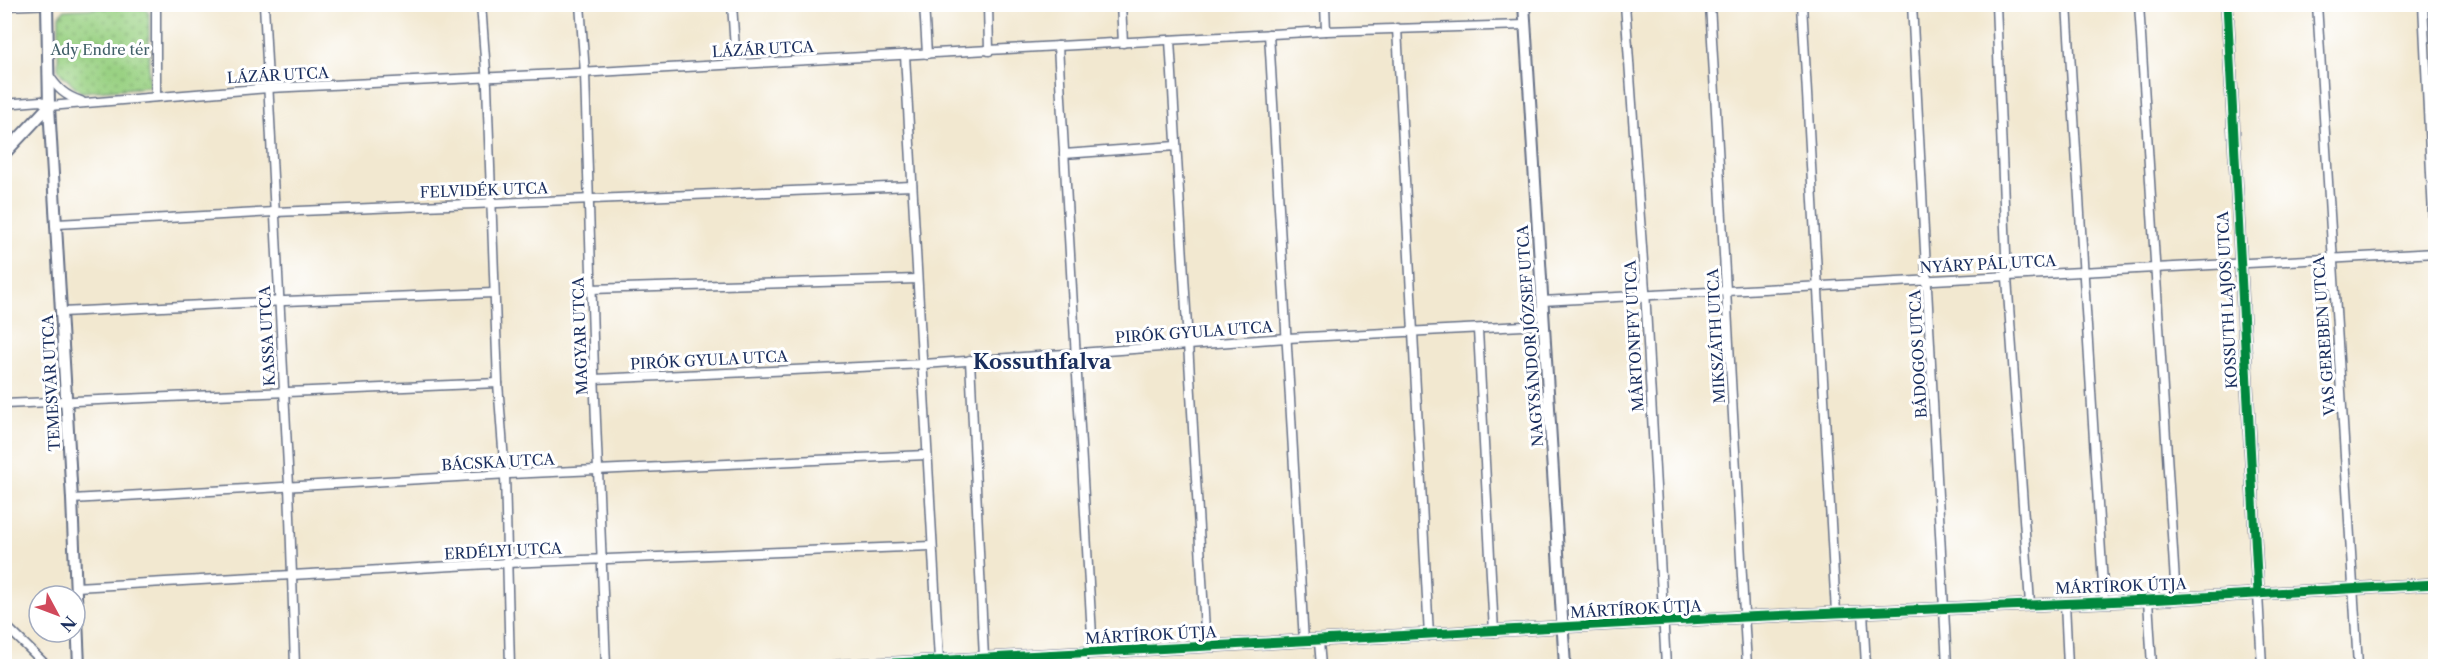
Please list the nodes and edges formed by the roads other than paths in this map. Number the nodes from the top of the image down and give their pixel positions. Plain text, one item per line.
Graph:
1 (55, 4) edge
2 (156, 4) edge
3 (264, 4) edge
4 (482, 4) edge
5 (580, 4) edge
6 (732, 4) edge
7 (924, 4) edge
8 (988, 4) edge
9 (1121, 4) edge
10 (1325, 4) edge
11 (1524, 4) edge
12 (1625, 4) edge
13 (1710, 4) edge
14 (1802, 4) edge
15 (1912, 4) edge
16 (1996, 4) edge
17 (2067, 4) edge
18 (2139, 4) edge
19 (2227, 4) edge
20 (2317, 4) edge
21 (2423, 4) edge
22 (47, 5) edge
23 (4, 6) edge
24 (1525, 25) junction
25 (1397, 28) junction
26 (1326, 31) junction
27 (1269, 34) junction
28 (1170, 40) junction
29 (1123, 43) junction
30 (1058, 46) junction
31 (989, 51) junction
32 (927, 54) junction
33 (905, 55) junction
34 (736, 64) junction
35 (48, 73) junction
36 (585, 73) junction
37 (487, 77) junction
38 (269, 88) junction
39 (156, 96) junction
40 (84, 102) junction
41 (4, 104) edge
42 (49, 106) junction
43 (33, 125) junction
44 (50, 129) junction
45 (1176, 146) junction
46 (4, 154) edge
47 (1064, 154) junction
48 (912, 186) junction
49 (590, 200) junction
50 (492, 203) junction
51 (274, 212) junction
52 (57, 224) junction
53 (2435, 253) edge
54 (2333, 259) junction
55 (2240, 265) junction
56 (2157, 269) junction
57 (2083, 272) junction
58 (2007, 278) junction
59 (917, 279) junction
60 (2436, 279) edge
61 (1927, 281) junction
62 (1818, 288) junction
63 (591, 289) junction
64 (1727, 291) junction
65 (494, 293) junction
66 (1645, 296) junction
67 (279, 301) junction
68 (1542, 301) junction
69 (62, 312) junction
70 (1544, 325) junction
71 (1478, 330) junction
72 (1413, 332) junction
73 (1287, 338) junction
74 (1188, 346) junction
75 (1077, 354) junction
76 (970, 360) junction
77 (924, 364) junction
78 (594, 379) junction
79 (498, 383) junction
80 (283, 393) junction
81 (66, 401) junction
82 (4, 404) edge
83 (926, 455) junction
84 (599, 470) junction
85 (505, 475) junction
86 (289, 486) junction
87 (72, 499) junction
88 (931, 546) junction
89 (603, 561) junction
90 (507, 563) junction
91 (292, 577) junction
92 (76, 584) edge
93 (2436, 584) edge
94 (87, 586) edge
95 (2354, 590) junction
96 (2258, 594) junction
97 (2176, 599) junction
98 (2148, 600) junction
99 (2104, 601) junction
100 (2064, 603) junction
101 (2030, 604) junction
102 (1944, 607) junction
103 (1863, 612) junction
104 (1836, 613) junction
105 (1744, 617) junction
106 (1664, 623) junction
107 (4, 624) edge
108 (1563, 628) junction
109 (1494, 632) junction
110 (1430, 636) junction
111 (1304, 642) junction
112 (1319, 642) junction
113 (77, 644) edge
114 (1206, 647) junction
115 (1088, 653) junction
116 (984, 658) junction
117 (939, 660) junction
118 (78, 664) edge
119 (47, 666) edge
120 (295, 666) edge
121 (510, 666) edge
122 (606, 666) edge
123 (838, 666) edge
124 (1083, 666) edge
125 (1321, 666) edge
126 (1565, 666) edge
127 (1666, 666) edge
128 (1747, 666) edge
129 (1866, 666) edge
130 (1947, 666) edge
131 (2068, 666) edge
132 (2152, 666) edge
133 (2262, 666) edge
134 (2358, 666) edge

1 - 22 street
2 - 39 street
3 - 38 street, KASSA UTCA
4 - 37 street
5 - 36 street, MAGYAR UTCA
6 - 34 street
7 - 32 street
8 - 31 street
9 - 29 street
10 - 26 street
11 - 24 street, NAGYSÁNDOR JÓZSEF UTCA
12 - 66 street, MÁRTONFFY UTCA
13 - 64 street, MIKSZÁTH UTCA
14 - 62 street
15 - 61 street, BÁDOGOS UTCA
16 - 58 street
17 - 57 street
18 - 56 street
19 - 55 street, KOSSUTH LAJOS UTCA
20 - 54 street, VAS GEREBEN UTCA
21 - 53 street
22 - 23 street
22 - 35 street
24 - 25 street, LÁZÁR UTCA
24 - 68 street, NAGYSÁNDOR JÓZSEF UTCA
25 - 26 street, LÁZÁR UTCA
25 - 72 street
26 - 27 street, LÁZÁR UTCA
27 - 28 street, LÁZÁR UTCA
27 - 73 street
28 - 29 street, LÁZÁR UTCA
28 - 45 street
29 - 30 street, LÁZÁR UTCA
30 - 31 street, LÁZÁR UTCA
30 - 47 street
31 - 32 street, LÁZÁR UTCA
32 - 33 street, LÁZÁR UTCA
33 - 34 street, LÁZÁR UTCA
33 - 48 street
34 - 36 street, LÁZÁR UTCA
35 - 40 street
35 - 42 street
36 - 37 street, LÁZÁR UTCA
36 - 49 street, MAGYAR UTCA
37 - 38 street, LÁZÁR UTCA
37 - 50 street
38 - 39 street, LÁZÁR UTCA
38 - 51 street, KASSA UTCA
39 - 40 street, LÁZÁR UTCA
40 - 42 street, LÁZÁR UTCA
41 - 42 street, LÁZÁR UTCA
42 - 43 street
42 - 44 street, TEMESVÁR UTCA
43 - 44 street
43 - 46 street
44 - 52 street, TEMESVÁR UTCA
45 - 47 street
45 - 74 street
47 - 75 street
48 - 49 street, FELVIDÉK UTCA
48 - 59 street
49 - 50 street, FELVIDÉK UTCA
49 - 63 street, MAGYAR UTCA
50 - 51 street, FELVIDÉK UTCA
50 - 65 street
51 - 52 street, FELVIDÉK UTCA
51 - 67 street, KASSA UTCA
52 - 69 street, TEMESVÁR UTCA
53 - 54 street, NYÁRY PÁL UTCA
53 - 60 street
54 - 55 street, NYÁRY PÁL UTCA
54 - 95 street, VAS GEREBEN UTCA
55 - 56 street, NYÁRY PÁL UTCA
55 - 96 street, KOSSUTH LAJOS UTCA
56 - 57 street, NYÁRY PÁL UTCA
56 - 97 street
57 - 58 street, NYÁRY PÁL UTCA
57 - 99 street
58 - 61 street, NYÁRY PÁL UTCA
58 - 101 street
59 - 63 street
59 - 77 street
61 - 62 street, NYÁRY PÁL UTCA
61 - 102 street, BÁDOGOS UTCA
62 - 64 street, NYÁRY PÁL UTCA
62 - 104 street
63 - 78 street, MAGYAR UTCA
64 - 66 street, NYÁRY PÁL UTCA
64 - 105 street, MIKSZÁTH UTCA
65 - 67 street
65 - 79 street
66 - 68 street, NYÁRY PÁL UTCA
66 - 106 street, MÁRTONFFY UTCA
67 - 69 street
67 - 80 street, KASSA UTCA
68 - 70 street, NAGYSÁNDOR JÓZSEF UTCA
69 - 81 street, TEMESVÁR UTCA
70 - 71 street, PIRÓK GYULA UTCA
70 - 108 street, NAGYSÁNDOR JÓZSEF UTCA
71 - 72 street, PIRÓK GYULA UTCA
71 - 109 street
72 - 73 street, PIRÓK GYULA UTCA
72 - 110 street
73 - 74 street, PIRÓK GYULA UTCA
73 - 111 street
74 - 75 street, PIRÓK GYULA UTCA
74 - 114 street
75 - 76 street, PIRÓK GYULA UTCA
75 - 115 street
76 - 77 street, PIRÓK GYULA UTCA
76 - 116 street
77 - 78 street, PIRÓK GYULA UTCA
77 - 83 street
78 - 84 street, MAGYAR UTCA
79 - 80 street
79 - 85 street
80 - 81 street
80 - 86 street, KASSA UTCA
81 - 82 street
81 - 87 street, TEMESVÁR UTCA
83 - 84 street, BÁCSKA UTCA
83 - 88 street
84 - 85 street, BÁCSKA UTCA
84 - 89 street, MAGYAR UTCA
85 - 86 street, BÁCSKA UTCA
85 - 90 street
86 - 87 street, BÁCSKA UTCA
86 - 91 street, KASSA UTCA
87 - 92 street, TEMESVÁR UTCA
88 - 89 street, ERDÉLYI UTCA
88 - 117 street
89 - 90 street, ERDÉLYI UTCA
89 - 122 street, MAGYAR UTCA
90 - 91 street, ERDÉLYI UTCA
90 - 121 street
91 - 94 street, ERDÉLYI UTCA
91 - 120 street, KASSA UTCA
93 - 95 street, MÁRTÍROK ÚTJA
95 - 96 street, MÁRTÍROK ÚTJA
95 - 134 street, VAS GEREBEN UTCA
96 - 97 street, MÁRTÍROK ÚTJA
96 - 133 street, KOSSUTH LAJOS UTCA
97 - 98 street, MÁRTÍROK ÚTJA
98 - 99 street, MÁRTÍROK ÚTJA
98 - 132 street
99 - 100 street, MÁRTÍROK ÚTJA
100 - 101 street, MÁRTÍROK ÚTJA
100 - 131 street
101 - 102 street, MÁRTÍROK ÚTJA
102 - 103 street, MÁRTÍROK ÚTJA
102 - 130 street, BÁDOGOS UTCA
103 - 104 street, MÁRTÍROK ÚTJA
103 - 129 street
104 - 105 street, MÁRTÍROK ÚTJA
105 - 106 street, MÁRTÍROK ÚTJA
105 - 128 street, MIKSZÁTH UTCA
106 - 108 street, MÁRTÍROK ÚTJA
106 - 127 street, MÁRTONFFY UTCA
107 - 119 street
108 - 109 street, MÁRTÍROK ÚTJA
108 - 126 street, NAGYSÁNDOR JÓZSEF UTCA
109 - 110 street, MÁRTÍROK ÚTJA
110 - 112 street, MÁRTÍROK ÚTJA
111 - 112 street, MÁRTÍROK ÚTJA
111 - 114 street, MÁRTÍROK ÚTJA
112 - 125 street
113 - 118 street, TEMESVÁR UTCA
114 - 115 street, MÁRTÍROK ÚTJA
115 - 116 street, MÁRTÍROK ÚTJA
115 - 124 street
116 - 117 street, MÁRTÍROK ÚTJA
117 - 123 street, MÁRTÍROK ÚTJA

